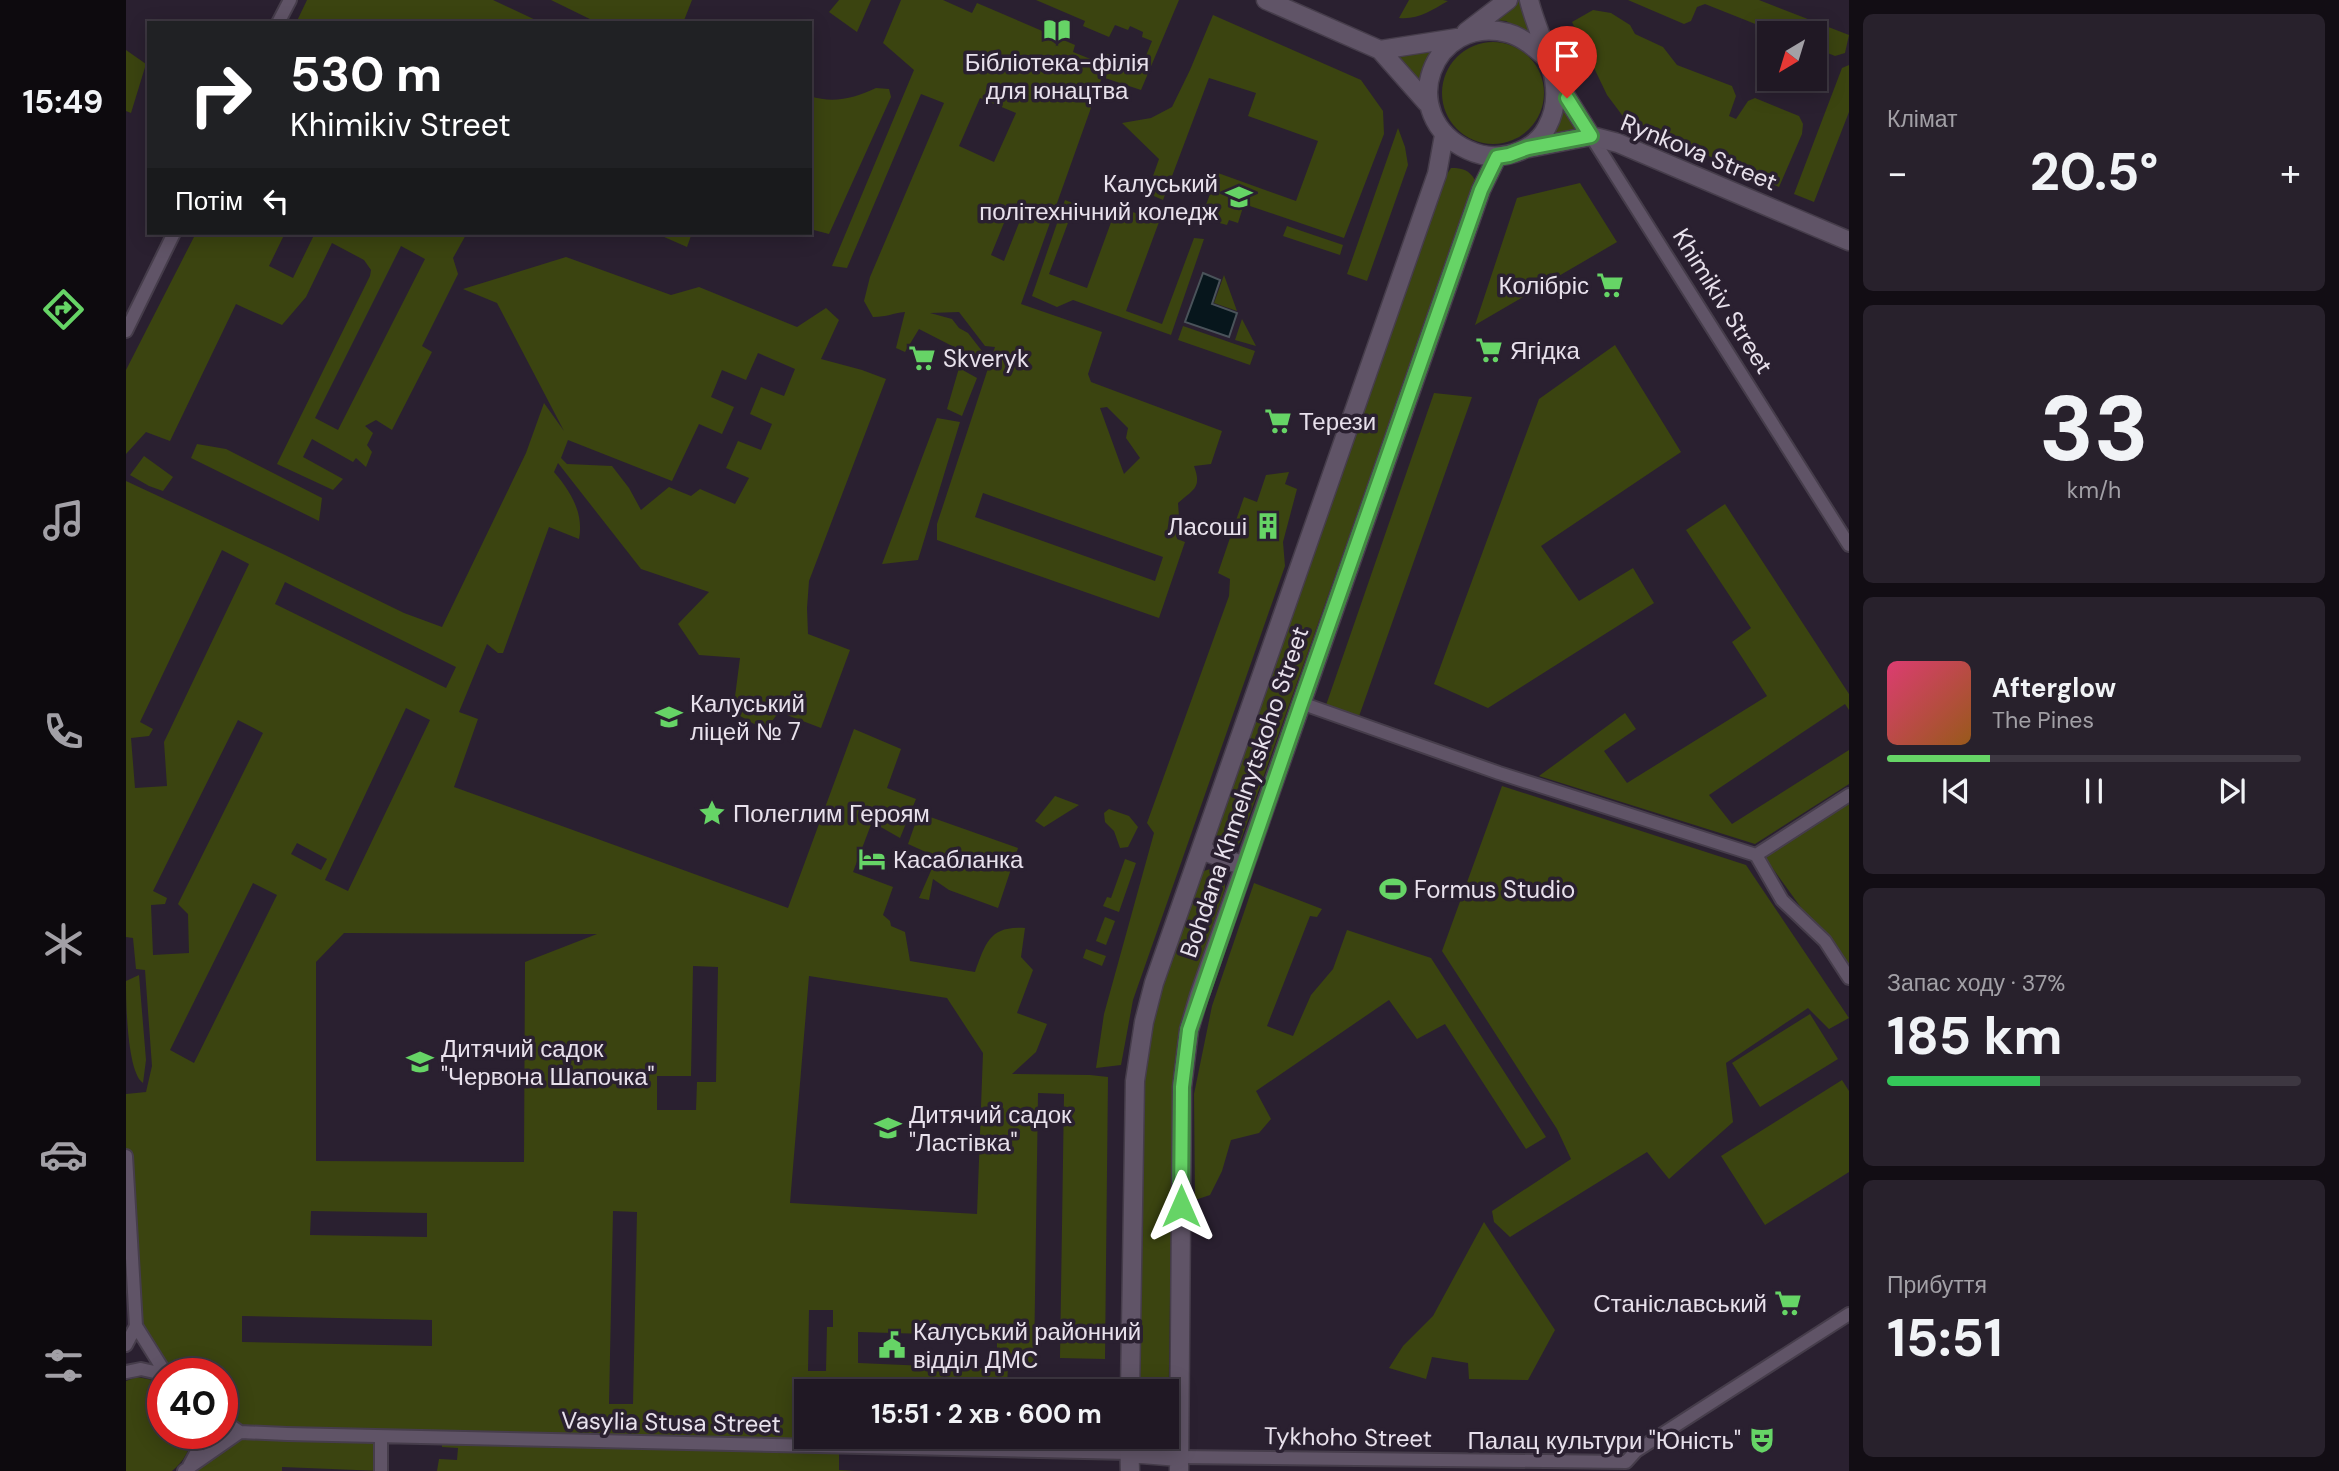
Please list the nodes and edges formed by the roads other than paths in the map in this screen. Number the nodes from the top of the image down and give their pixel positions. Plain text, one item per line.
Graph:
1 (290, 0) edge
2 (1266, 0) edge
3 (1508, 0) edge
4 (1529, 0) edge
5 (279, 21) edge
6 (1460, 36) junction
7 (1380, 50) junction
8 (1548, 59) junction
9 (1555, 79) junction
10 (1427, 103) junction
11 (1444, 135) junction
12 (1591, 136) junction
13 (1528, 148) junction
14 (1497, 157) junction
15 (173, 235) edge
16 (1849, 241) edge
17 (126, 331) edge
18 (1849, 545) edge
19 (1301, 704) junction
20 (1849, 794) edge
21 (1200, 850) junction
22 (1756, 855) junction
23 (1244, 866) junction
24 (1849, 978) edge
25 (126, 1156) edge
26 (1849, 1314) edge
27 (136, 1326) junction
28 (126, 1345) edge
29 (155, 1358) edge
30 (147, 1370) edge
31 (126, 1372) edge
32 (1130, 1379) edge
33 (240, 1432) joint
34 (381, 1437) junction
35 (197, 1449) edge
36 (1129, 1454) edge
37 (1179, 1464) edge
38 (1629, 1467) edge
39 (185, 1470) edge
40 (381, 1471) edge

1 - 5 street
2 - 7 street
3 - 6 street
4 - 8 street
6 - 7 street
6 - 8 street
6 - 10 street
7 - 10 street
8 - 9 street
9 - 12 street, Rynkova Street
9 - 13 street
10 - 11 street
11 - 14 street
11 - 21 street, Bohdana Khmelnytskoho Street
12 - 13 street
12 - 16 street, Rynkova Street
12 - 18 street, Khimikiv Street
13 - 14 street
14 - 19 street, Bohdana Khmelnytskoho Street
15 - 17 street
19 - 22 street
19 - 23 street, Bohdana Khmelnytskoho Street
20 - 22 street
21 - 23 street
21 - 32 street, Bohdana Khmelnytskoho Street
22 - 24 street
23 - 37 street, Bohdana Khmelnytskoho Street
25 - 27 street
26 - 38 street, Tykhoho Street
27 - 28 street
27 - 29 street
30 - 31 street
33 - 34 street, Vasylia Stusa Street
33 - 39 street
34 - 36 street, Vasylia Stusa Street
34 - 40 street
35 - 39 street
36 - 37 street
37 - 38 street, Tykhoho Street

